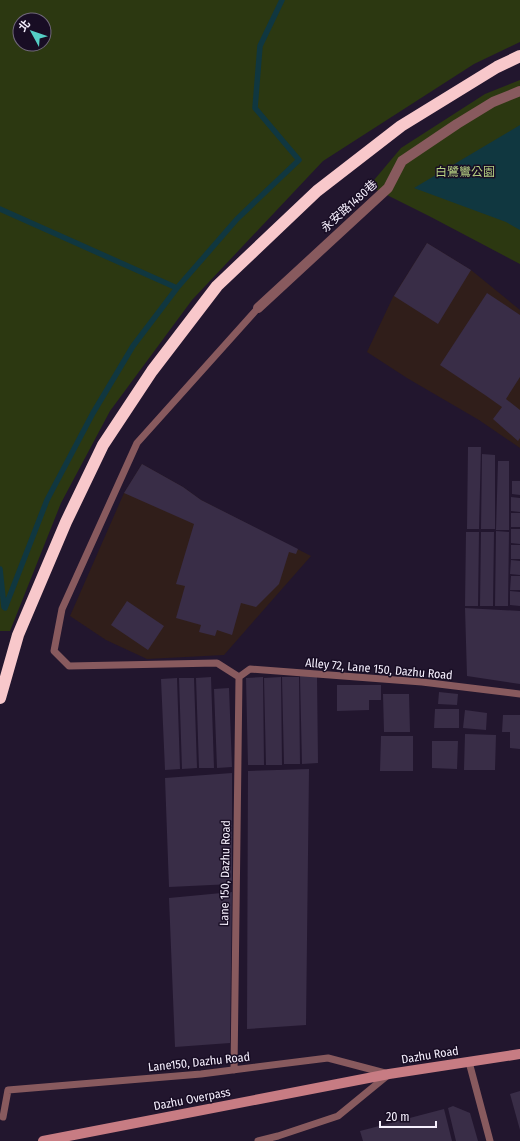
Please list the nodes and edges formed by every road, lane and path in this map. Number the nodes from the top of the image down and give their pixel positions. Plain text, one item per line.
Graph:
1 (520, 56) edge
2 (520, 91) edge
3 (258, 308) joint
4 (239, 676) junction
5 (520, 694) edge
6 (0, 698) edge
7 (520, 1054) edge
8 (469, 1062) junction
9 (234, 1070) junction
10 (389, 1074) junction
11 (345, 1083) joint
12 (3, 1117) dead end
13 (43, 1141) edge
14 (258, 1141) edge
15 (490, 1141) edge

1 - 6 highway
2 - 3 street, 永安路1480巷
3 - 4 lane
4 - 5 lane, Alley 72, Lane 150, Dazhu Road
4 - 9 lane, Lane 150, Dazhu Road
7 - 8 main road, Dazhu Road
8 - 10 main road, Dazhu Road
8 - 15 lane
9 - 10 lane, Lane150, Dazhu Road
9 - 12 lane, Lane150, Dazhu Road
10 - 11 main road, Dazhu Road
10 - 14 lane
11 - 13 main road, Dazhu Overpass

